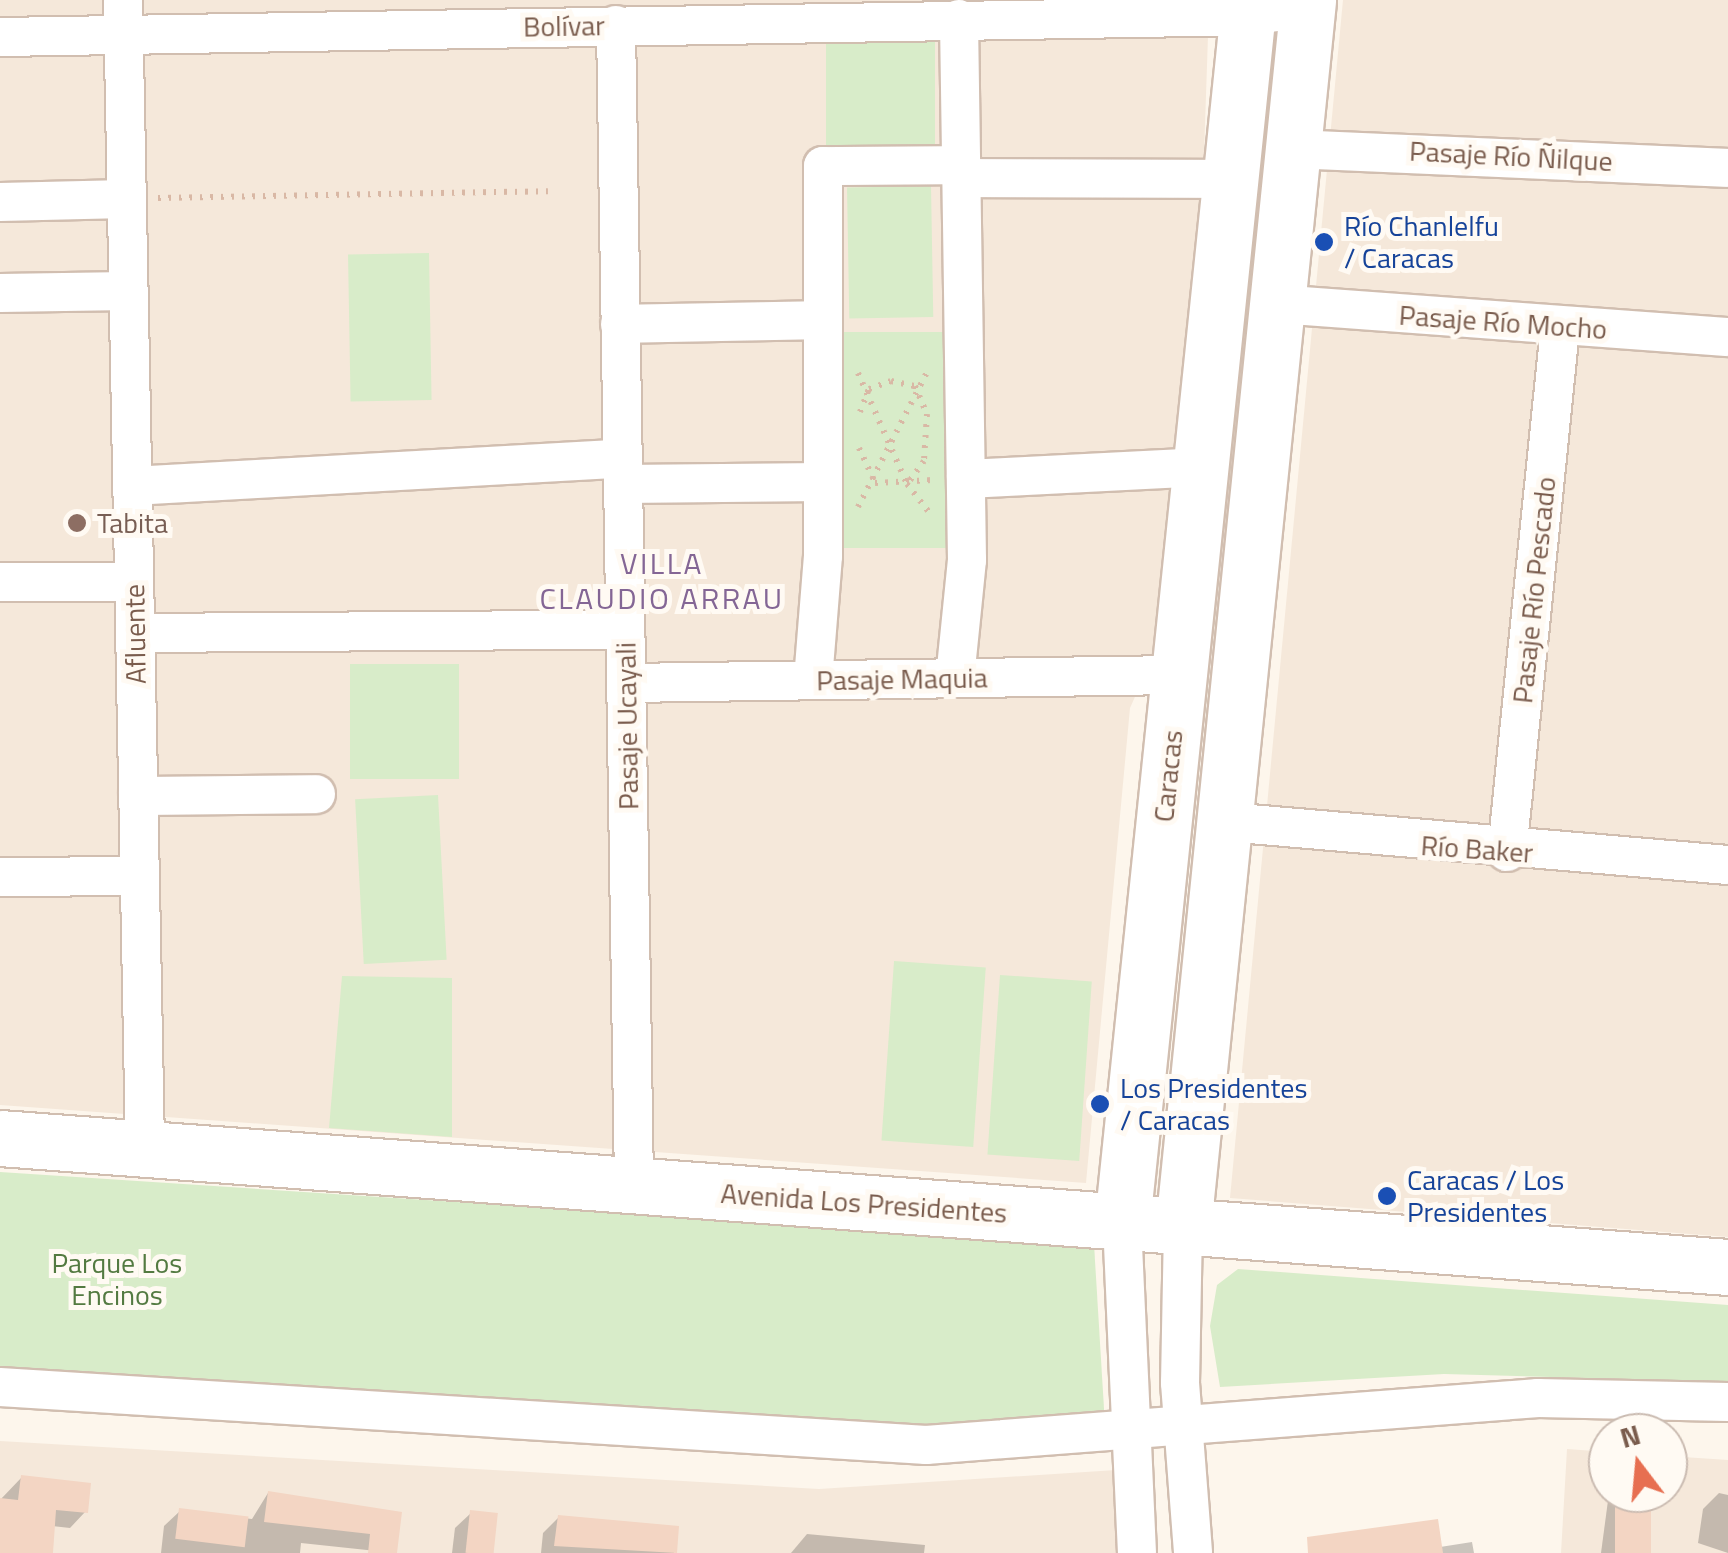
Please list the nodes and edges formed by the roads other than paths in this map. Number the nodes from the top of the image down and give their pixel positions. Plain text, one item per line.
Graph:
1 (1307, 4) edge
2 (1045, 7) edge
3 (1248, 8) edge
4 (887, 9) edge
5 (731, 10) edge
6 (575, 13) edge
7 (123, 17) edge
8 (959, 19) junction
9 (616, 25) junction
10 (0, 36) edge
11 (1294, 149) junction
12 (1728, 168) edge
13 (962, 171) junction
14 (1231, 179) junction
15 (126, 198) junction
16 (0, 202) edge
17 (128, 292) junction
18 (0, 293) edge
19 (1277, 304) junction
20 (822, 320) junction
21 (620, 324) junction
22 (1560, 328) junction
23 (1728, 337) edge
24 (1200, 468) junction
25 (622, 471) junction
26 (966, 479) junction
27 (823, 482) junction
28 (132, 486) junction
29 (0, 582) edge
30 (134, 582) junction
31 (625, 630) junction
32 (135, 633) junction
33 (1178, 674) junction
34 (955, 678) junction
35 (813, 680) junction
36 (626, 683) junction
37 (316, 794) dead end
38 (138, 796) junction
39 (1227, 822) junction
40 (1507, 852) junction
41 (1728, 865) edge
42 (140, 876) junction
43 (0, 877) edge
44 (0, 1138) edge
45 (145, 1149) junction
46 (634, 1186) junction
47 (1122, 1222) junction
48 (1183, 1228) junction
49 (1728, 1266) edge
50 (0, 1387) edge
51 (1728, 1402) edge
52 (1183, 1428) junction
53 (1128, 1432) junction
54 (1137, 1553) edge
55 (1194, 1553) edge

1 - 3 street, Bolívar
1 - 11 street
2 - 3 street, Bolívar
2 - 8 street, Bolívar
3 - 14 street, Caracas
4 - 5 street, Bolívar
4 - 8 street, Bolívar
5 - 9 street, Bolívar
6 - 7 street, Bolívar
6 - 9 street, Bolívar
7 - 10 street, Bolívar
7 - 15 street, Afluente
8 - 13 street
9 - 21 street, Pasaje Ucayali
11 - 12 street, Pasaje Río Ñilque
11 - 19 street
13 - 14 street
13 - 20 street
13 - 26 street
14 - 24 street, Caracas
15 - 16 street
15 - 17 street, Afluente
17 - 18 street
17 - 28 street, Afluente
19 - 22 street, Pasaje Río Mocho
19 - 39 street
20 - 21 street
20 - 27 street
21 - 25 street, Pasaje Ucayali
22 - 23 street, Pasaje Río Mocho
22 - 40 street, Pasaje Río Pescado
24 - 26 street
24 - 33 street, Caracas
25 - 27 street
25 - 28 street
25 - 31 street, Pasaje Ucayali
26 - 34 street
27 - 35 street
28 - 30 street, Afluente
29 - 30 street
30 - 32 street, Afluente
31 - 32 street
31 - 36 street, Pasaje Ucayali
32 - 38 street, Afluente
33 - 34 street, Pasaje Maquia
33 - 47 street, Caracas
34 - 35 street, Pasaje Maquia
35 - 36 street, Pasaje Maquia
36 - 46 street, Pasaje Ucayali
37 - 38 street
38 - 42 street, Afluente
39 - 40 street, Río Baker
39 - 48 street
40 - 41 street, Río Baker
42 - 43 street
42 - 45 street, Afluente
44 - 45 street, Avenida Los Presidentes
45 - 46 street, Avenida Los Presidentes
46 - 47 street, Avenida Los Presidentes
47 - 48 street, Avenida Los Presidentes
47 - 53 street, Caracas
48 - 49 street, Avenida Los Presidentes
48 - 52 street
50 - 53 street
51 - 52 street
52 - 53 street
52 - 55 street
53 - 54 street, Caracas

